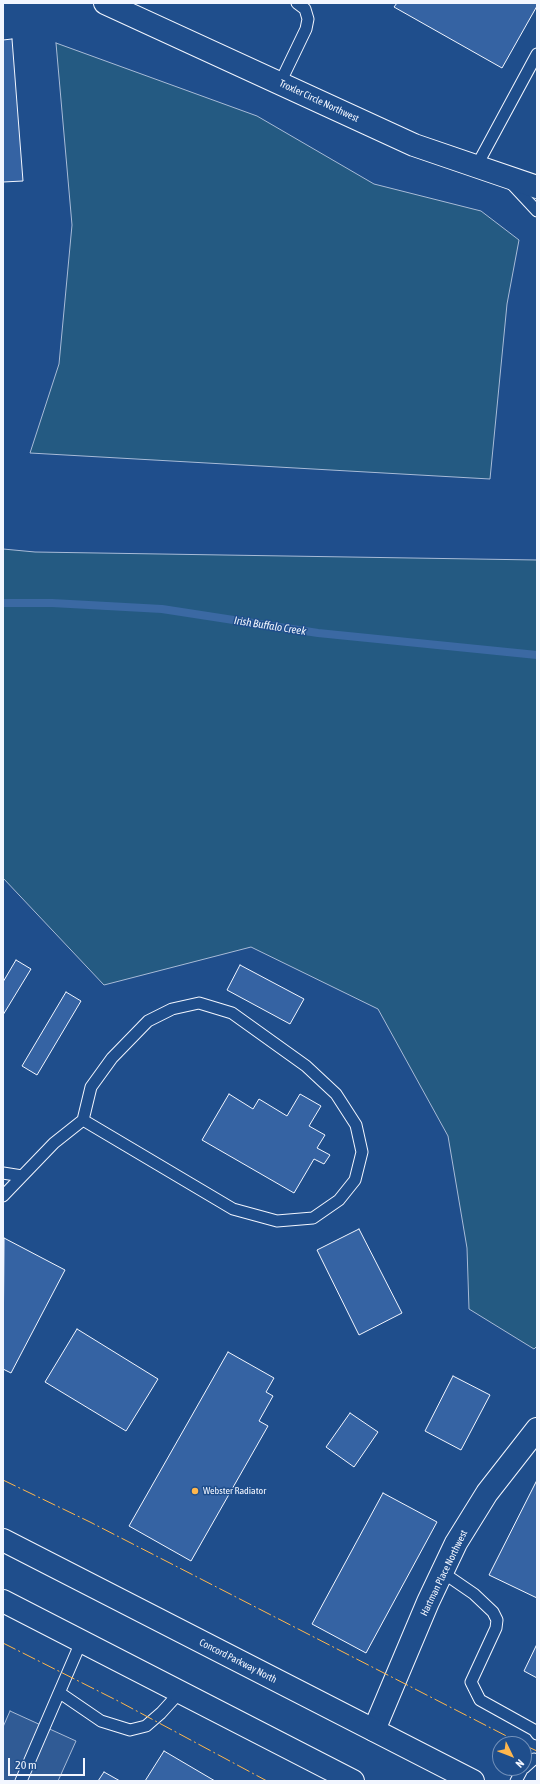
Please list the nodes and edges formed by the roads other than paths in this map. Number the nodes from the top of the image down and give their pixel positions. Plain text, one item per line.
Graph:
1 (105, 3) edge
2 (297, 3) edge
3 (537, 54) edge
4 (280, 83) junction
5 (476, 167) junction
6 (505, 176) junction
7 (537, 186) edge
8 (537, 211) edge
9 (83, 1120) junction
10 (3, 1173) edge
11 (22, 1176) junction
12 (3, 1196) edge
13 (537, 1429) edge
14 (3, 1540) edge
15 (442, 1572) junction
16 (3, 1601) edge
17 (81, 1642) junction
18 (180, 1691) junction
19 (60, 1693) junction
20 (374, 1730) junction
21 (537, 1734) edge
22 (21, 1781) edge
23 (353, 1781) edge
24 (473, 1781) edge

1 - 4 main road, Troxler Circle Northwest
2 - 4 lane
3 - 5 lane
4 - 5 main road, Troxler Circle Northwest
5 - 6 main road, Troxler Circle Northwest
6 - 7 main road, Troxler Circle Northwest
6 - 8 lane
9 - 9 lane
9 - 11 lane
10 - 11 lane
11 - 12 lane
13 - 15 main road, Hartman Place Northwest
14 - 20 main road, Concord Parkway North
15 - 20 main road, Hartman Place Northwest
15 - 21 lane
16 - 17 main road
17 - 18 main road
17 - 19 lane
18 - 19 lane
18 - 23 main road
19 - 22 lane
20 - 24 main road, Concord Parkway North

